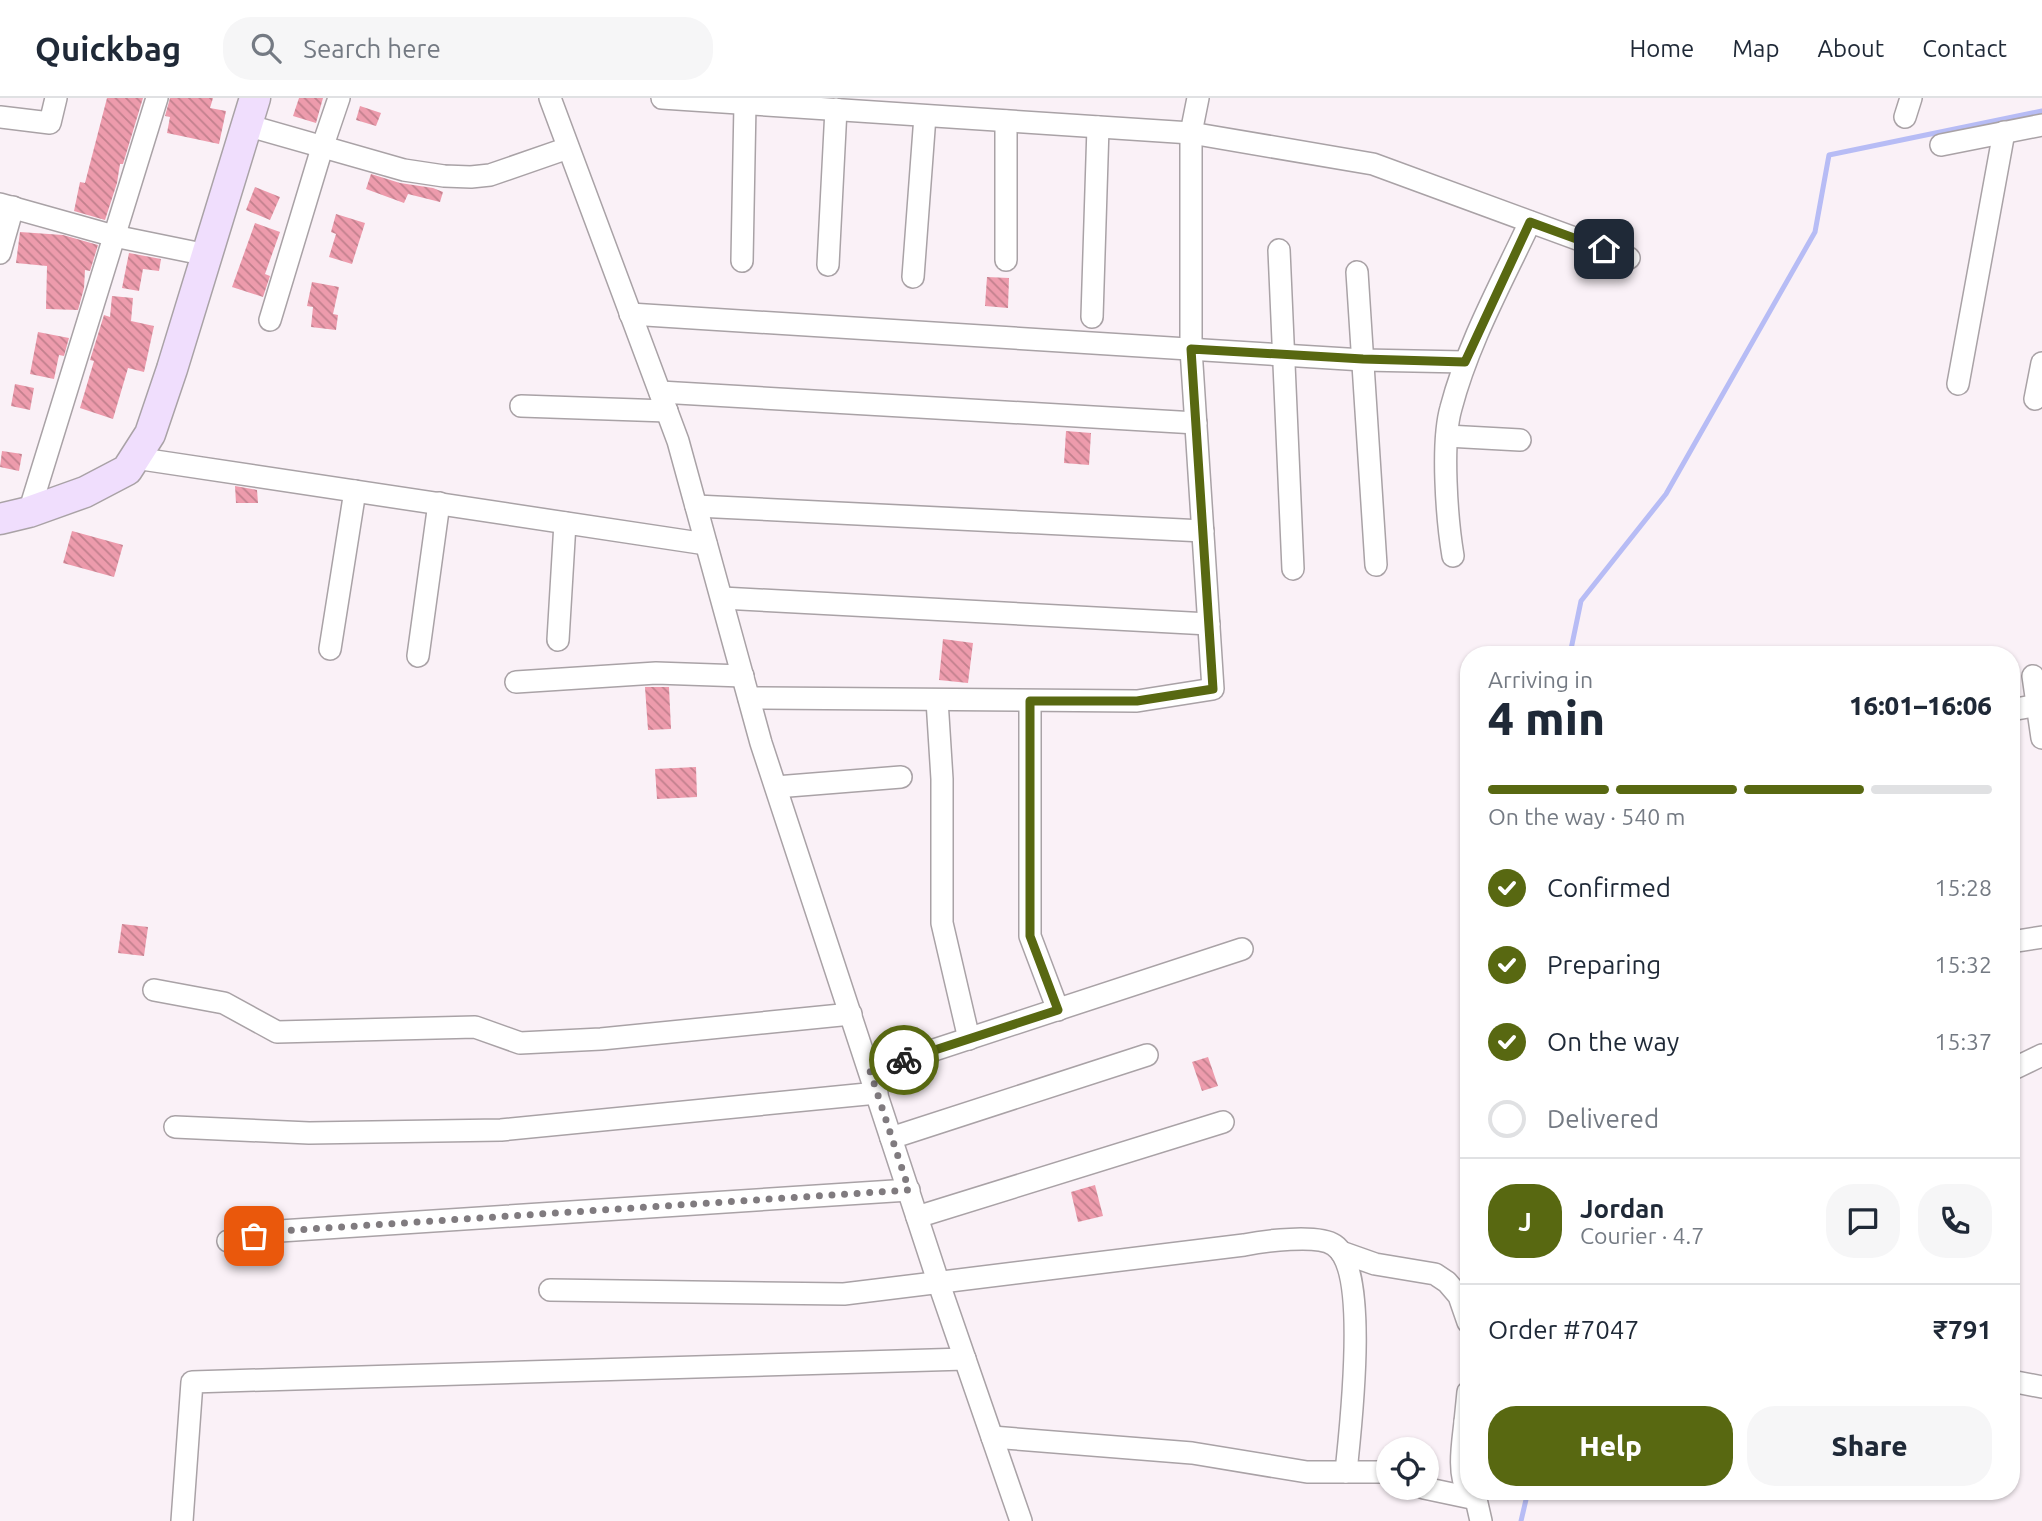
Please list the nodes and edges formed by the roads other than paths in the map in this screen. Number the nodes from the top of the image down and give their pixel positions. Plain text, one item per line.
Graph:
1 (56, 98) edge
2 (157, 98) edge
3 (339, 98) edge
4 (550, 98) edge
5 (662, 98) edge
6 (1198, 98) edge
7 (745, 104) junction
8 (835, 110) junction
9 (250, 112) edge
10 (925, 116) junction
11 (0, 117) edge
12 (1006, 121) junction
13 (2042, 125) edge
14 (1098, 127) junction
15 (2004, 132) junction
16 (1191, 133) junction
17 (1941, 145) dead end
18 (322, 148) junction
19 (568, 148) junction
20 (7, 206) edge
21 (1530, 222) junction
22 (114, 236) junction
23 (1279, 250) dead end
24 (0, 253) edge
25 (207, 255) junction
26 (1629, 258) dead end
27 (1006, 260) dead end
28 (742, 261) dead end
29 (828, 265) dead end
30 (1357, 272) dead end
31 (913, 277) dead end
32 (630, 314) junction
33 (1092, 317) dead end
34 (270, 320) dead end
35 (1191, 349) junction
36 (1284, 354) junction
37 (1363, 359) junction
38 (1465, 362) junction
39 (2042, 363) edge
40 (1958, 384) dead end
41 (2035, 399) dead end
42 (663, 402) junction
43 (521, 406) dead end
44 (1196, 423) junction
45 (1447, 436) junction
46 (1520, 440) dead end
47 (135, 458) junction
48 (355, 491) junction
49 (439, 503) junction
50 (696, 506) junction
51 (29, 512) junction
52 (0, 519) edge
53 (565, 523) junction
54 (1203, 531) junction
55 (706, 544) junction
56 (1453, 556) dead end
57 (1376, 565) dead end
58 (1293, 569) dead end
59 (722, 598) junction
60 (1209, 624) junction
61 (558, 640) dead end
62 (330, 649) dead end
63 (418, 656) dead end
64 (743, 676) junction
65 (2033, 676) dead end
66 (516, 682) dead end
67 (749, 698) junction
68 (937, 700) junction
69 (1030, 701) junction
70 (2038, 705) junction
71 (2020, 708) edge
72 (2042, 738) edge
73 (901, 777) dead end
74 (776, 787) junction
75 (2042, 937) edge
76 (2020, 941) edge
77 (1242, 949) dead end
78 (154, 990) dead end
79 (1058, 1010) junction
80 (851, 1014) junction
81 (969, 1039) junction
82 (1147, 1055) dead end
83 (2042, 1055) edge
84 (2020, 1066) edge
85 (870, 1071) junction
86 (877, 1093) junction
87 (1223, 1122) dead end
88 (175, 1127) dead end
89 (891, 1138) junction
90 (909, 1190) junction
91 (917, 1217) junction
92 (229, 1241) dead end
93 (1342, 1252) junction
94 (938, 1281) junction
95 (550, 1290) dead end
96 (1460, 1299) edge
97 (965, 1359) junction
98 (2020, 1383) edge
99 (2042, 1387) edge
100 (992, 1437) junction
101 (1346, 1472) junction
102 (1376, 1472) edge
103 (1439, 1490) edge
104 (1460, 1493) edge
105 (1473, 1500) edge
106 (182, 1521) edge
107 (1021, 1521) edge
108 (1481, 1521) edge

1 - 11 street
2 - 22 street
3 - 18 street
4 - 19 street
5 - 7 street
6 - 16 street
7 - 8 street
7 - 28 street
8 - 10 street
8 - 29 street
9 - 18 street
9 - 25 street
10 - 12 street
10 - 31 street
12 - 14 street
12 - 27 street
13 - 15 street
14 - 16 street
14 - 33 street
15 - 17 street
15 - 40 street
16 - 21 street
16 - 35 street
18 - 19 street
18 - 34 street
19 - 32 street
20 - 22 street
20 - 24 street
21 - 26 street
21 - 38 street
22 - 25 street
22 - 51 street
23 - 36 street
25 - 47 street
30 - 37 street
32 - 35 street
32 - 42 street
35 - 36 street
35 - 44 street
36 - 37 street
36 - 58 street
37 - 38 street
37 - 57 street
38 - 45 street
39 - 41 street
42 - 43 street
42 - 44 street
42 - 50 street
44 - 54 street
45 - 46 street
45 - 56 street
47 - 48 street
47 - 51 street
48 - 49 street
48 - 62 street
49 - 53 street
49 - 63 street
50 - 54 street
50 - 55 street
51 - 52 street
53 - 55 street
53 - 61 street
54 - 60 street
55 - 59 street
59 - 60 street
59 - 64 street
60 - 69 street
64 - 66 street
64 - 67 street
65 - 70 street
67 - 68 street
67 - 74 street
68 - 69 street
68 - 81 street
69 - 79 street
70 - 71 street
70 - 72 street
73 - 74 street
74 - 80 street
75 - 76 street
77 - 79 street
78 - 80 street
79 - 81 street
80 - 85 street
81 - 85 street
82 - 89 street
83 - 84 street
85 - 86 street
86 - 88 street
86 - 89 street
87 - 91 street
89 - 90 street
90 - 91 street
90 - 92 street
91 - 94 street
93 - 94 street
93 - 96 street
93 - 101 street
94 - 95 street
94 - 97 street
97 - 100 street
97 - 106 street
98 - 99 street
100 - 101 street
100 - 107 street
101 - 102 street
103 - 104 street
105 - 108 street

